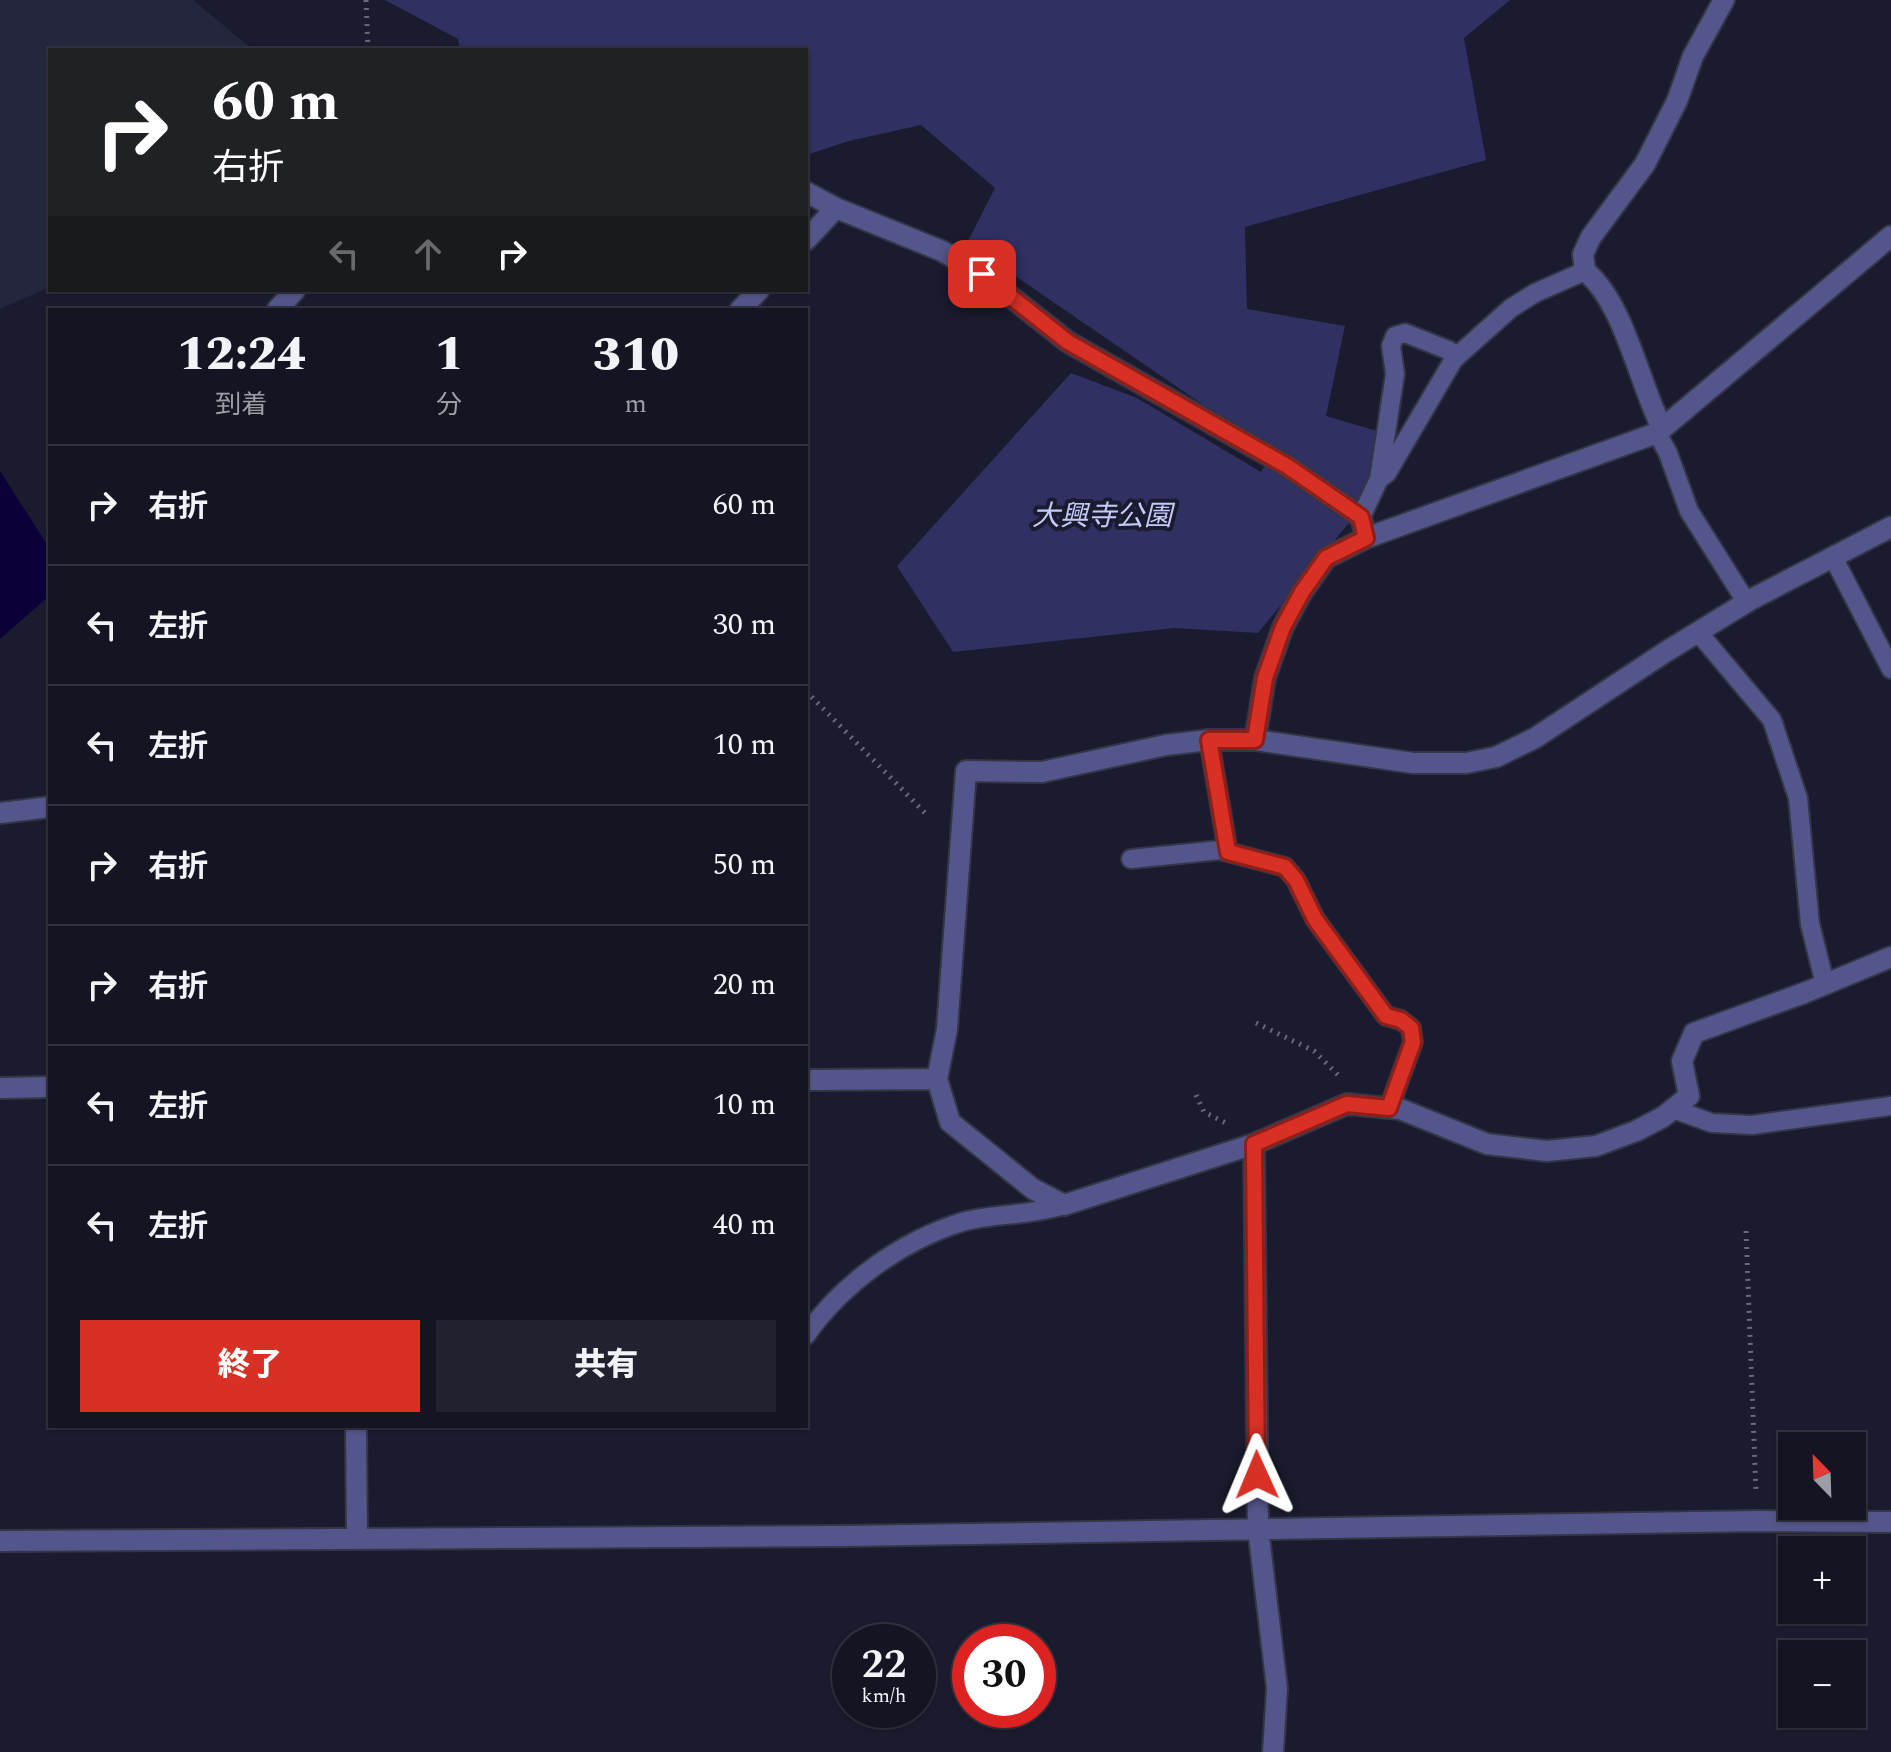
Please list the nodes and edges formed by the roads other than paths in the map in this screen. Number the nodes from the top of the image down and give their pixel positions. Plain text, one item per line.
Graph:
1 (1724, 0) edge
2 (808, 193) edge
3 (836, 208) junction
4 (1891, 236) edge
5 (808, 238) edge
6 (1585, 271) junction
7 (293, 292) edge
8 (757, 292) edge
9 (279, 308) edge
10 (742, 308) edge
11 (1457, 356) junction
12 (1660, 430) junction
13 (1379, 479) junction
14 (1891, 527) edge
15 (1364, 528) junction
16 (1833, 557) junction
17 (1747, 603) junction
18 (1698, 632) junction
19 (1891, 669) edge
20 (1209, 740) junction
21 (1255, 740) junction
22 (48, 807) edge
23 (0, 813) edge
24 (1228, 852) junction
25 (1131, 859) dead end
26 (1891, 957) edge
27 (1825, 984) junction
28 (937, 1079) junction
29 (808, 1080) edge
30 (48, 1087) edge
31 (0, 1088) edge
32 (1891, 1106) edge
33 (1389, 1108) junction
34 (1673, 1109) junction
35 (1254, 1144) junction
36 (1064, 1205) junction
37 (808, 1333) edge
38 (356, 1428) edge
39 (1891, 1522) edge
40 (1258, 1528) junction
41 (357, 1539) junction
42 (0, 1541) edge
43 (1273, 1752) edge

1 - 6 street
2 - 3 street
3 - 5 street
3 - 15 street
4 - 12 street
6 - 11 lane
6 - 12 street
7 - 9 street
8 - 10 street
11 - 13 lane
11 - 13 lane
12 - 15 street
12 - 17 lane
13 - 15 lane
14 - 16 street
15 - 21 street
16 - 17 street
16 - 19 lane
17 - 18 street
18 - 21 street
18 - 27 lane
20 - 21 street
20 - 24 lane
20 - 28 street
22 - 23 street
24 - 25 lane
24 - 33 lane
26 - 27 street
27 - 34 street
28 - 29 street
28 - 36 street
30 - 31 street
32 - 34 lane
33 - 34 street
33 - 35 street
35 - 36 street
35 - 40 street
36 - 37 lane
38 - 41 street
39 - 40 street
40 - 41 street
40 - 43 street
41 - 42 street

